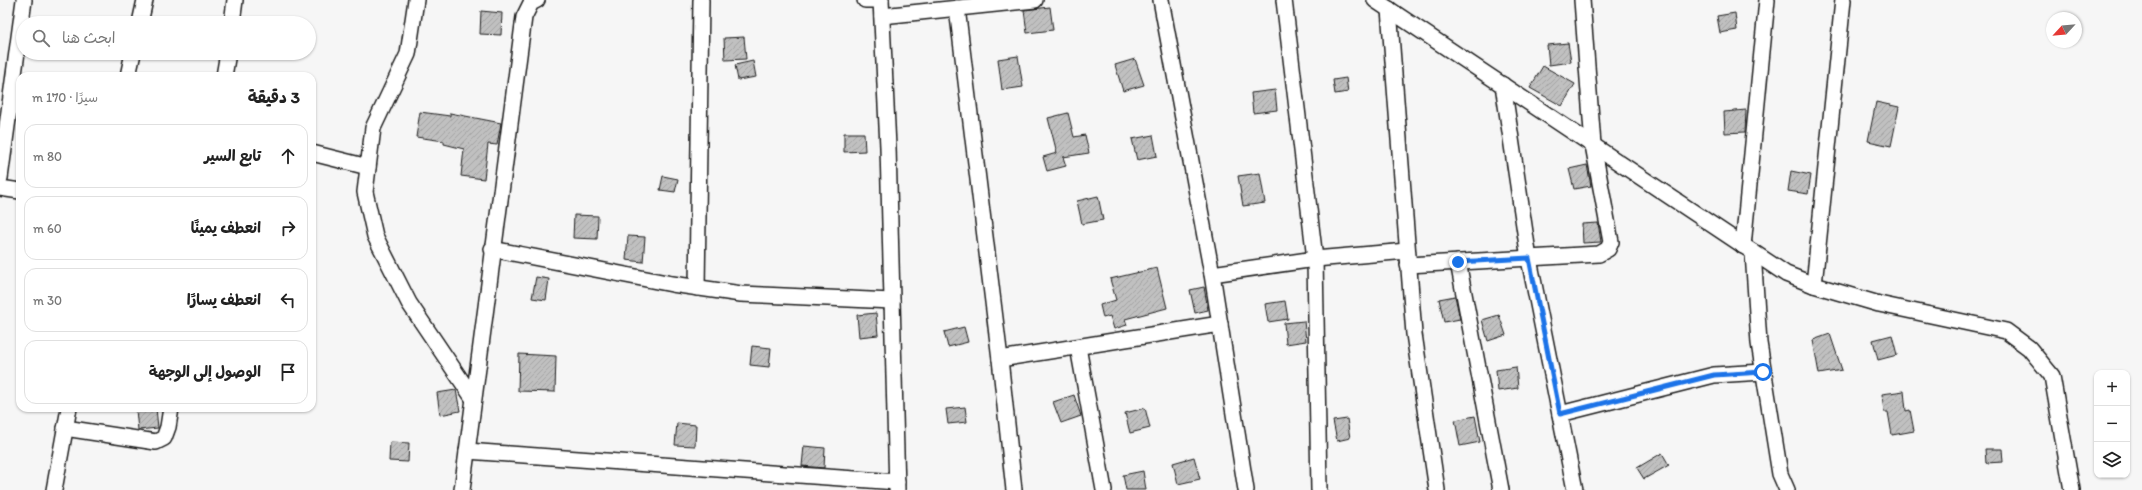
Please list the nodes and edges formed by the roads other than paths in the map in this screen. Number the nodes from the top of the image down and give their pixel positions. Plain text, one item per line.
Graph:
1 (24, 0) edge
2 (145, 0) edge
3 (235, 0) edge
4 (416, 0) edge
5 (537, 0) edge
6 (701, 0) edge
7 (866, 0) edge
8 (881, 0) edge
9 (1035, 0) edge
10 (1161, 0) edge
11 (1284, 0) edge
12 (1376, 0) edge
13 (1582, 0) edge
14 (1767, 0) edge
15 (1843, 0) edge
16 (957, 8) junction
17 (1389, 9) junction
18 (22, 16) edge
19 (142, 16) edge
20 (233, 16) edge
21 (882, 16) junction
22 (16, 53) edge
23 (131, 60) edge
24 (227, 60) edge
25 (129, 72) edge
26 (225, 72) edge
27 (1503, 85) junction
28 (11, 86) edge
29 (1593, 145) junction
30 (316, 154) edge
31 (368, 167) junction
32 (0, 178) edge
33 (0, 188) edge
34 (16, 190) edge
35 (492, 249) junction
36 (1748, 249) junction
37 (1408, 258) junction
38 (1529, 258) junction
39 (1315, 259) junction
40 (1458, 262) junction
41 (1212, 274) junction
42 (1814, 285) junction
43 (698, 288) junction
44 (892, 301) junction
45 (1220, 324) junction
46 (1078, 347) junction
47 (1000, 360) junction
48 (1763, 372) junction
49 (473, 398) junction
50 (68, 412) edge
51 (170, 412) edge
52 (1560, 414) junction
53 (65, 428) junction
54 (467, 452) junction
55 (897, 486) edge
56 (54, 490) edge
57 (462, 490) edge
58 (1014, 490) edge
59 (1104, 490) edge
60 (1246, 490) edge
61 (1319, 490) edge
62 (1437, 490) edge
63 (1501, 490) edge
64 (1575, 490) edge
65 (1787, 490) edge
66 (2072, 490) edge

1 - 18 street
2 - 19 street
3 - 20 street
4 - 31 street
5 - 35 street
6 - 43 street
7 - 8 street
8 - 21 street
9 - 16 street
10 - 41 street
11 - 39 street
12 - 17 street
13 - 29 street
14 - 36 street
15 - 42 street
16 - 21 street
16 - 47 street
17 - 27 street
17 - 37 street
21 - 44 street
22 - 28 street
23 - 25 street
24 - 26 street
27 - 29 street
27 - 38 street
28 - 32 street
29 - 36 street
29 - 38 street
30 - 31 street
31 - 49 street
33 - 34 street
35 - 43 street
35 - 49 street
36 - 42 street
36 - 48 street
37 - 39 street
37 - 40 street
37 - 62 street
38 - 40 street
38 - 52 street
39 - 41 street
39 - 61 street
40 - 63 street
41 - 45 street
42 - 66 street
43 - 44 street
44 - 55 street
45 - 46 street
45 - 60 street
46 - 47 street
46 - 59 street
47 - 58 street
48 - 52 street
48 - 65 street
49 - 54 street
50 - 53 street
51 - 53 street
52 - 64 street
53 - 56 street
54 - 55 street
54 - 57 street

